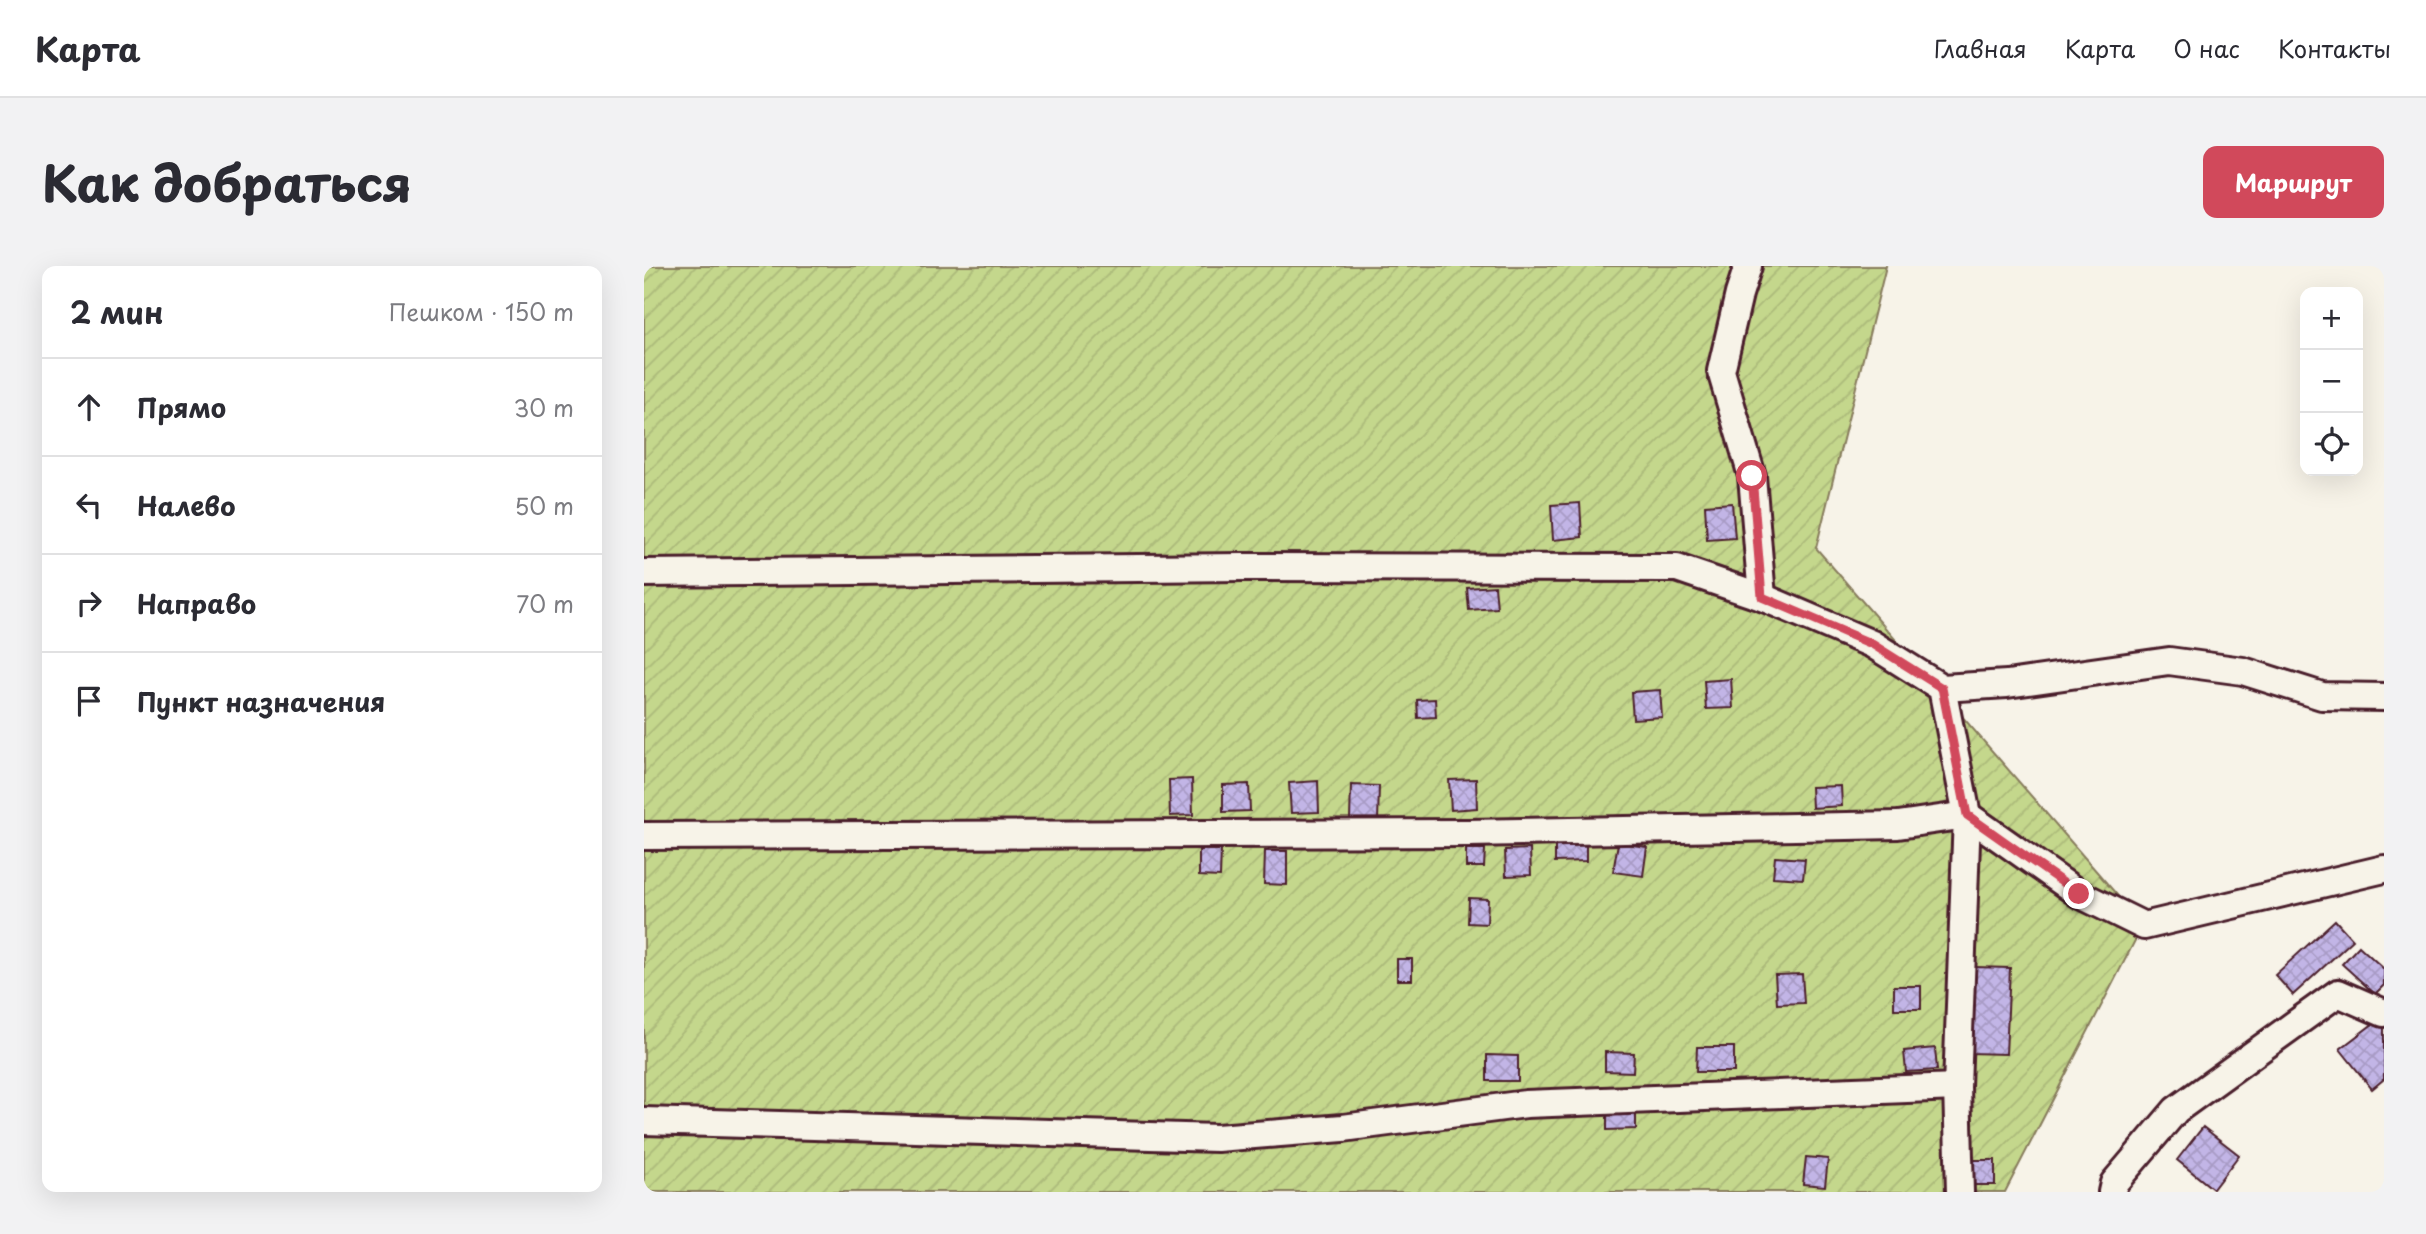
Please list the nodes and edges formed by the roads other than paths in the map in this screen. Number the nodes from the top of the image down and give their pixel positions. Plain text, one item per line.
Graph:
1 (1748, 266) edge
2 (644, 573) edge
3 (1762, 597) junction
4 (1942, 688) junction
5 (2384, 697) edge
6 (1967, 815) junction
7 (644, 836) edge
8 (2384, 869) edge
9 (2384, 1013) edge
10 (1957, 1087) junction
11 (644, 1121) edge
12 (1960, 1192) edge
13 (2112, 1192) edge

1 - 3 street
2 - 3 street
3 - 4 street
4 - 5 street
4 - 6 street
6 - 7 street
6 - 8 street
6 - 10 street
9 - 13 street
10 - 11 street
10 - 12 street

